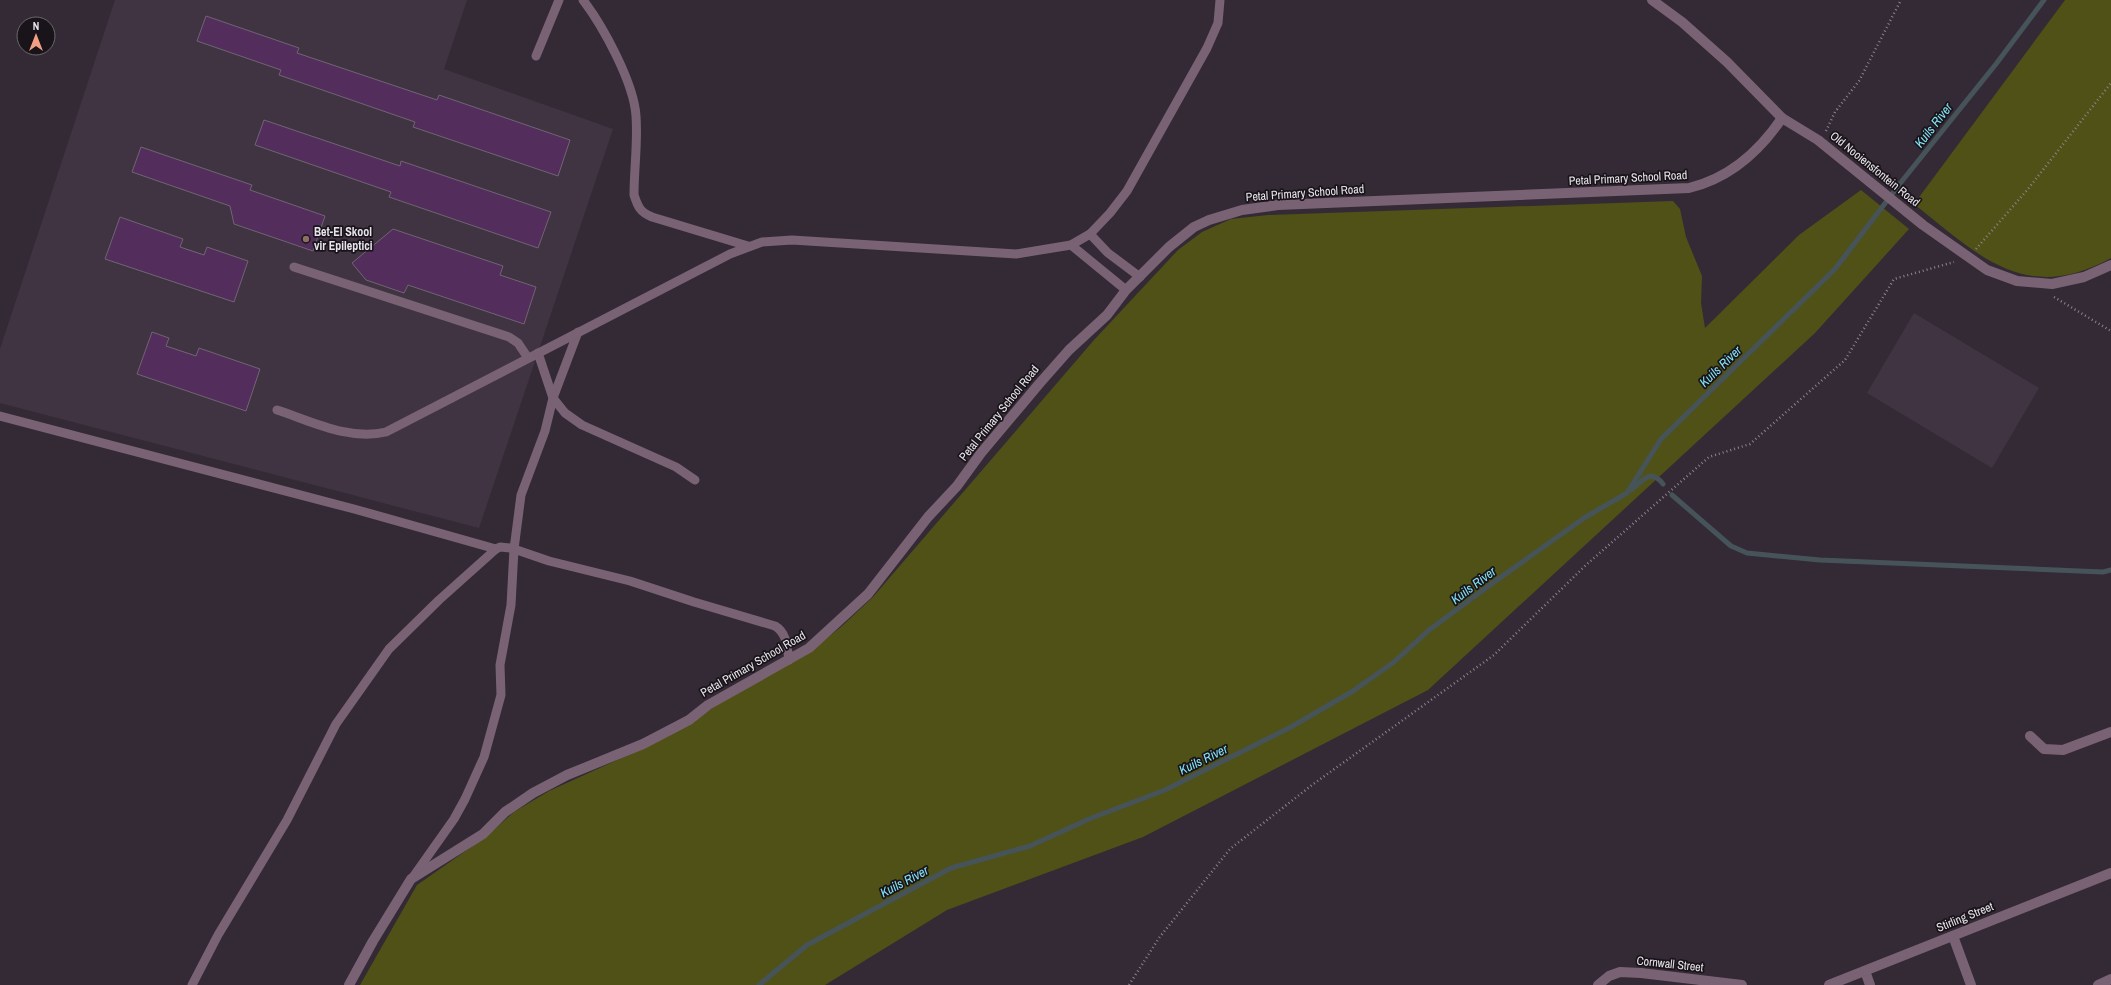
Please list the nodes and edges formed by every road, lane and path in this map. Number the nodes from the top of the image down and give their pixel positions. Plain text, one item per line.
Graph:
1 (559, 0) edge
2 (583, 0) edge
3 (1220, 0) edge
4 (1652, 0) edge
5 (1901, 0) edge
6 (536, 56) dead end
7 (2111, 83) edge
8 (1782, 118) junction
9 (1818, 140) junction
10 (1090, 234) junction
11 (1071, 245) junction
12 (748, 246) junction
13 (1969, 257) junction
14 (2111, 265) edge
15 (294, 267) dead end
16 (1140, 277) junction
17 (1126, 290) junction
18 (2052, 296) dead end
19 (2111, 331) edge
20 (578, 332) junction
21 (538, 353) junction
22 (528, 358) junction
23 (552, 398) junction
24 (276, 410) dead end
25 (0, 416) edge
26 (695, 480) dead end
27 (496, 550) junction
28 (514, 550) junction
29 (789, 660) junction
30 (2111, 732) edge
31 (2030, 736) dead end
32 (2111, 873) edge
33 (412, 879) junction
34 (1953, 936) junction
35 (1864, 971) junction
36 (2111, 979) edge
37 (192, 985) edge
38 (349, 985) edge
39 (1128, 985) edge
40 (1598, 985) edge
41 (1742, 985) edge
42 (1829, 985) edge
43 (1870, 985) edge
44 (1971, 985) edge
45 (2098, 985) edge

1 - 6 lane
2 - 12 lane
3 - 10 lane
4 - 8 street, Old Nooiensfontein Road
5 - 9 path
7 - 13 path
8 - 9 street, Old Nooiensfontein Road
8 - 16 street, Petal Primary School Road
9 - 13 street, Old Nooiensfontein Road
10 - 11 lane
10 - 16 lane
11 - 12 lane
11 - 17 lane
12 - 20 lane
13 - 14 street, Old Nooiensfontein Road
13 - 39 path
15 - 22 lane
16 - 17 street, Petal Primary School Road
17 - 29 street, Petal Primary School Road
18 - 19 path
20 - 21 lane
20 - 23 lane
21 - 22 lane
21 - 23 lane
22 - 24 lane
23 - 26 lane
23 - 28 lane
25 - 27 lane
27 - 28 lane
27 - 37 lane
28 - 29 lane
28 - 33 lane
29 - 33 street, Petal Primary School Road
30 - 31 street
32 - 34 street, Stirling Street
33 - 38 street, Petal Primary School Road
34 - 35 street, Stirling Street
34 - 44 street
35 - 42 street, Stirling Street
35 - 43 street
36 - 45 street
40 - 41 street, Cornwall Street

